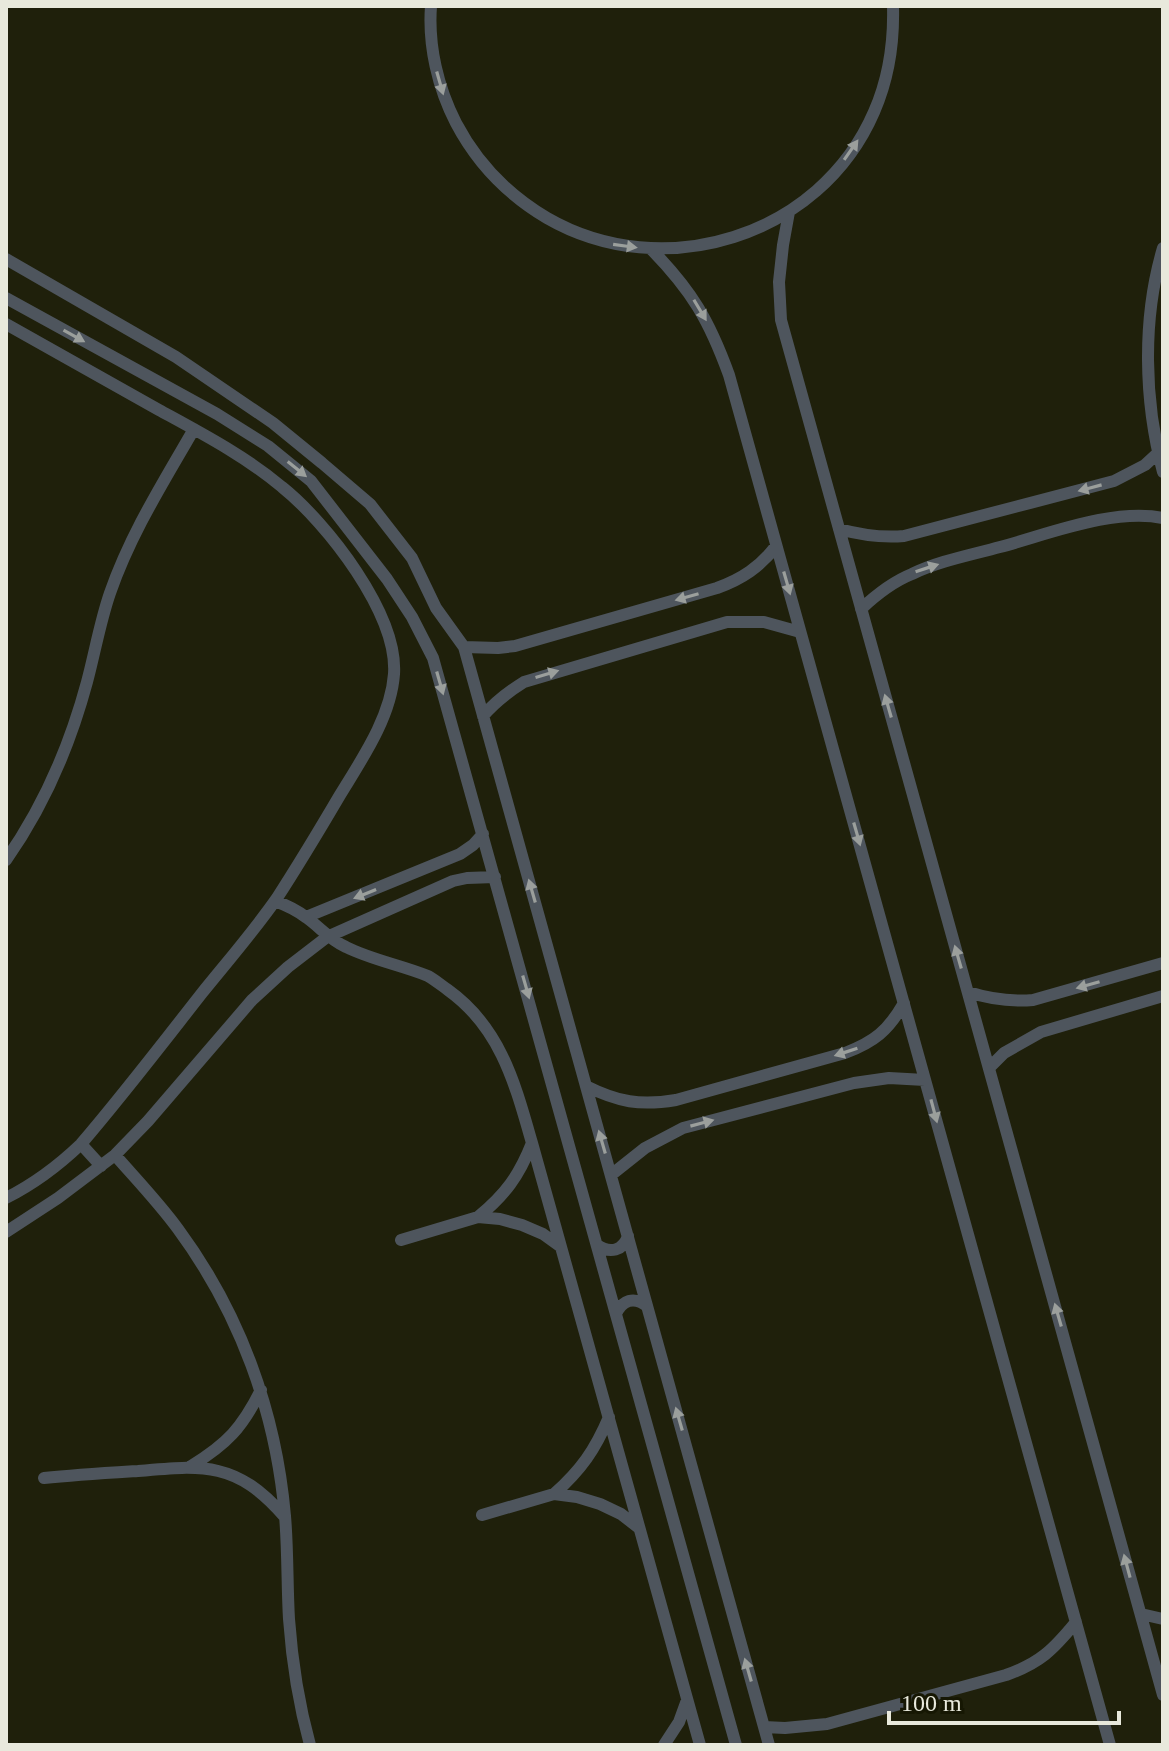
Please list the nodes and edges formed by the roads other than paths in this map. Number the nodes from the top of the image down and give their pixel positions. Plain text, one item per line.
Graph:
1 (419, 6) edge
2 (893, 6) edge
3 (431, 12) edge
4 (789, 212) junction
5 (1163, 248) edge
6 (651, 249) junction
7 (6, 259) edge
8 (6, 298) edge
9 (6, 324) edge
10 (194, 429) junction
11 (1158, 453) junction
12 (1163, 472) edge
13 (1163, 518) edge
14 (839, 529) junction
15 (776, 546) junction
16 (861, 609) junction
17 (800, 632) junction
18 (464, 647) junction
19 (483, 716) junction
20 (483, 834) junction
21 (6, 860) edge
22 (495, 877) junction
23 (275, 901) junction
24 (306, 917) junction
25 (327, 937) junction
26 (1163, 963) edge
27 (968, 992) junction
28 (1163, 996) edge
29 (904, 1003) junction
30 (989, 1068) junction
31 (925, 1080) junction
32 (586, 1086) junction
33 (532, 1143) junction
34 (81, 1144) junction
35 (115, 1155) junction
36 (101, 1166) junction
37 (611, 1175) junction
38 (6, 1198) edge
39 (478, 1217) junction
40 (6, 1232) edge
41 (628, 1236) junction
42 (401, 1240) dead end
43 (597, 1245) junction
44 (561, 1247) junction
45 (647, 1306) junction
46 (616, 1314) junction
47 (261, 1390) junction
48 (609, 1417) junction
49 (191, 1466) junction
50 (44, 1478) dead end
51 (554, 1494) junction
52 (482, 1515) dead end
53 (285, 1517) junction
54 (639, 1528) junction
55 (1141, 1614) junction
56 (1163, 1619) edge
57 (1076, 1622) junction
58 (1163, 1695) edge
59 (687, 1700) junction
60 (764, 1727) junction
61 (310, 1745) edge
62 (664, 1745) edge
63 (700, 1745) edge
64 (736, 1745) edge
65 (769, 1745) edge
66 (1110, 1745) edge

1 - 3 street
4 -> 2 street
3 -> 6 street
4 - 6 street
4 - 14 street
5 - 11 street
6 -> 15 street
7 - 18 street
8 -> 20 street
9 - 10 street
10 - 21 street
10 - 23 street
11 - 12 street
11 -> 14 street
16 -> 13 street
14 - 16 street
15 -> 17 street
15 -> 18 street
27 -> 16 street
19 -> 17 street
17 -> 29 street
18 - 19 street
32 -> 19 street
20 - 22 street
20 -> 24 street
22 - 25 street
22 -> 43 street
23 - 24 street
23 - 34 street
24 - 25 street
25 - 33 street
25 - 35 street
26 -> 27 street
27 - 30 street
28 - 30 street
29 - 31 street
29 -> 32 street
55 -> 30 street
37 -> 31 street
31 -> 57 street
37 -> 32 street
33 - 39 street
33 - 44 street
34 - 36 street
34 - 38 street
35 - 36 street
35 - 47 street
36 - 40 street
37 - 41 street
39 - 42 street
39 - 44 street
41 - 43 street
41 - 45 street
43 - 46 street
44 - 48 street
45 - 46 street
60 -> 45 street
46 - 64 street
47 - 49 street
47 - 53 street
48 - 51 street
48 - 54 street
49 - 50 street
49 - 53 street
51 - 52 street
51 - 54 street
53 - 61 street
54 - 59 street
55 - 56 street
55 - 58 street
57 - 60 street
57 - 66 street
59 - 62 street
59 - 63 street
60 - 65 street

